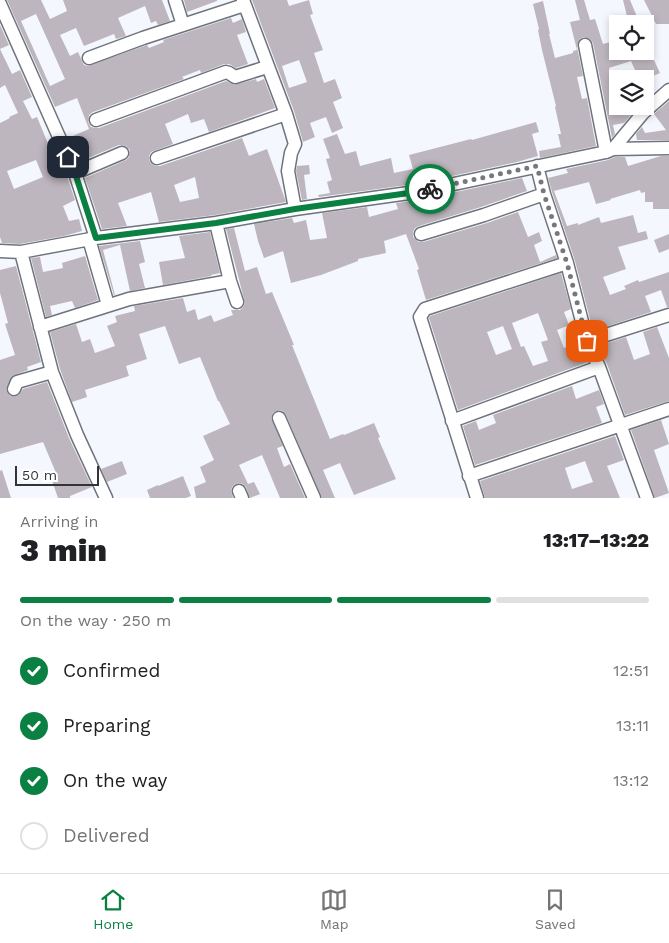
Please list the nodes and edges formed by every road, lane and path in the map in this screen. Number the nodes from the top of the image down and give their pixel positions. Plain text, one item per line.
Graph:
1 (176, 0) edge
2 (241, 2) edge
3 (0, 4) edge
4 (184, 21) junction
5 (585, 46) dead end
6 (88, 58) dead end
7 (267, 67) junction
8 (669, 90) edge
9 (286, 114) junction
10 (96, 120) dead end
11 (669, 148) edge
12 (610, 151) junction
13 (122, 153) dead end
14 (157, 158) dead end
15 (537, 166) junction
16 (75, 173) junction
17 (544, 194) junction
18 (295, 209) junction
19 (216, 223) junction
20 (421, 234) dead end
21 (93, 238) junction
22 (1, 250) edge
23 (21, 252) junction
24 (567, 263) junction
25 (230, 281) junction
26 (237, 302) dead end
27 (108, 305) junction
28 (669, 315) edge
29 (40, 327) junction
30 (587, 341) junction
31 (599, 367) junction
32 (52, 372) junction
33 (14, 389) dead end
34 (669, 409) edge
35 (279, 418) dead end
36 (452, 421) junction
37 (620, 426) junction
38 (470, 476) junction
39 (106, 498) edge
40 (314, 498) edge
41 (477, 498) edge
42 (646, 498) edge

1 - 4 street
2 - 4 street
2 - 7 street
3 - 16 street
4 - 6 street
5 - 12 street
7 - 9 street
7 - 10 street
8 - 12 street
9 - 14 street
9 - 18 street
11 - 12 street
12 - 15 street
13 - 16 street
15 - 17 street
15 - 18 street
16 - 21 street
17 - 20 street
17 - 24 street
18 - 19 street
19 - 21 street
19 - 25 street
21 - 23 street
21 - 27 street
22 - 23 street
23 - 29 street
24 - 30 street
24 - 36 street
25 - 26 street
25 - 27 street
27 - 29 street
28 - 30 street
29 - 32 street
30 - 31 street
31 - 36 street
31 - 37 street
32 - 33 street
32 - 39 street
34 - 37 street
35 - 40 street
36 - 38 street
37 - 38 street
37 - 42 street
38 - 41 street

